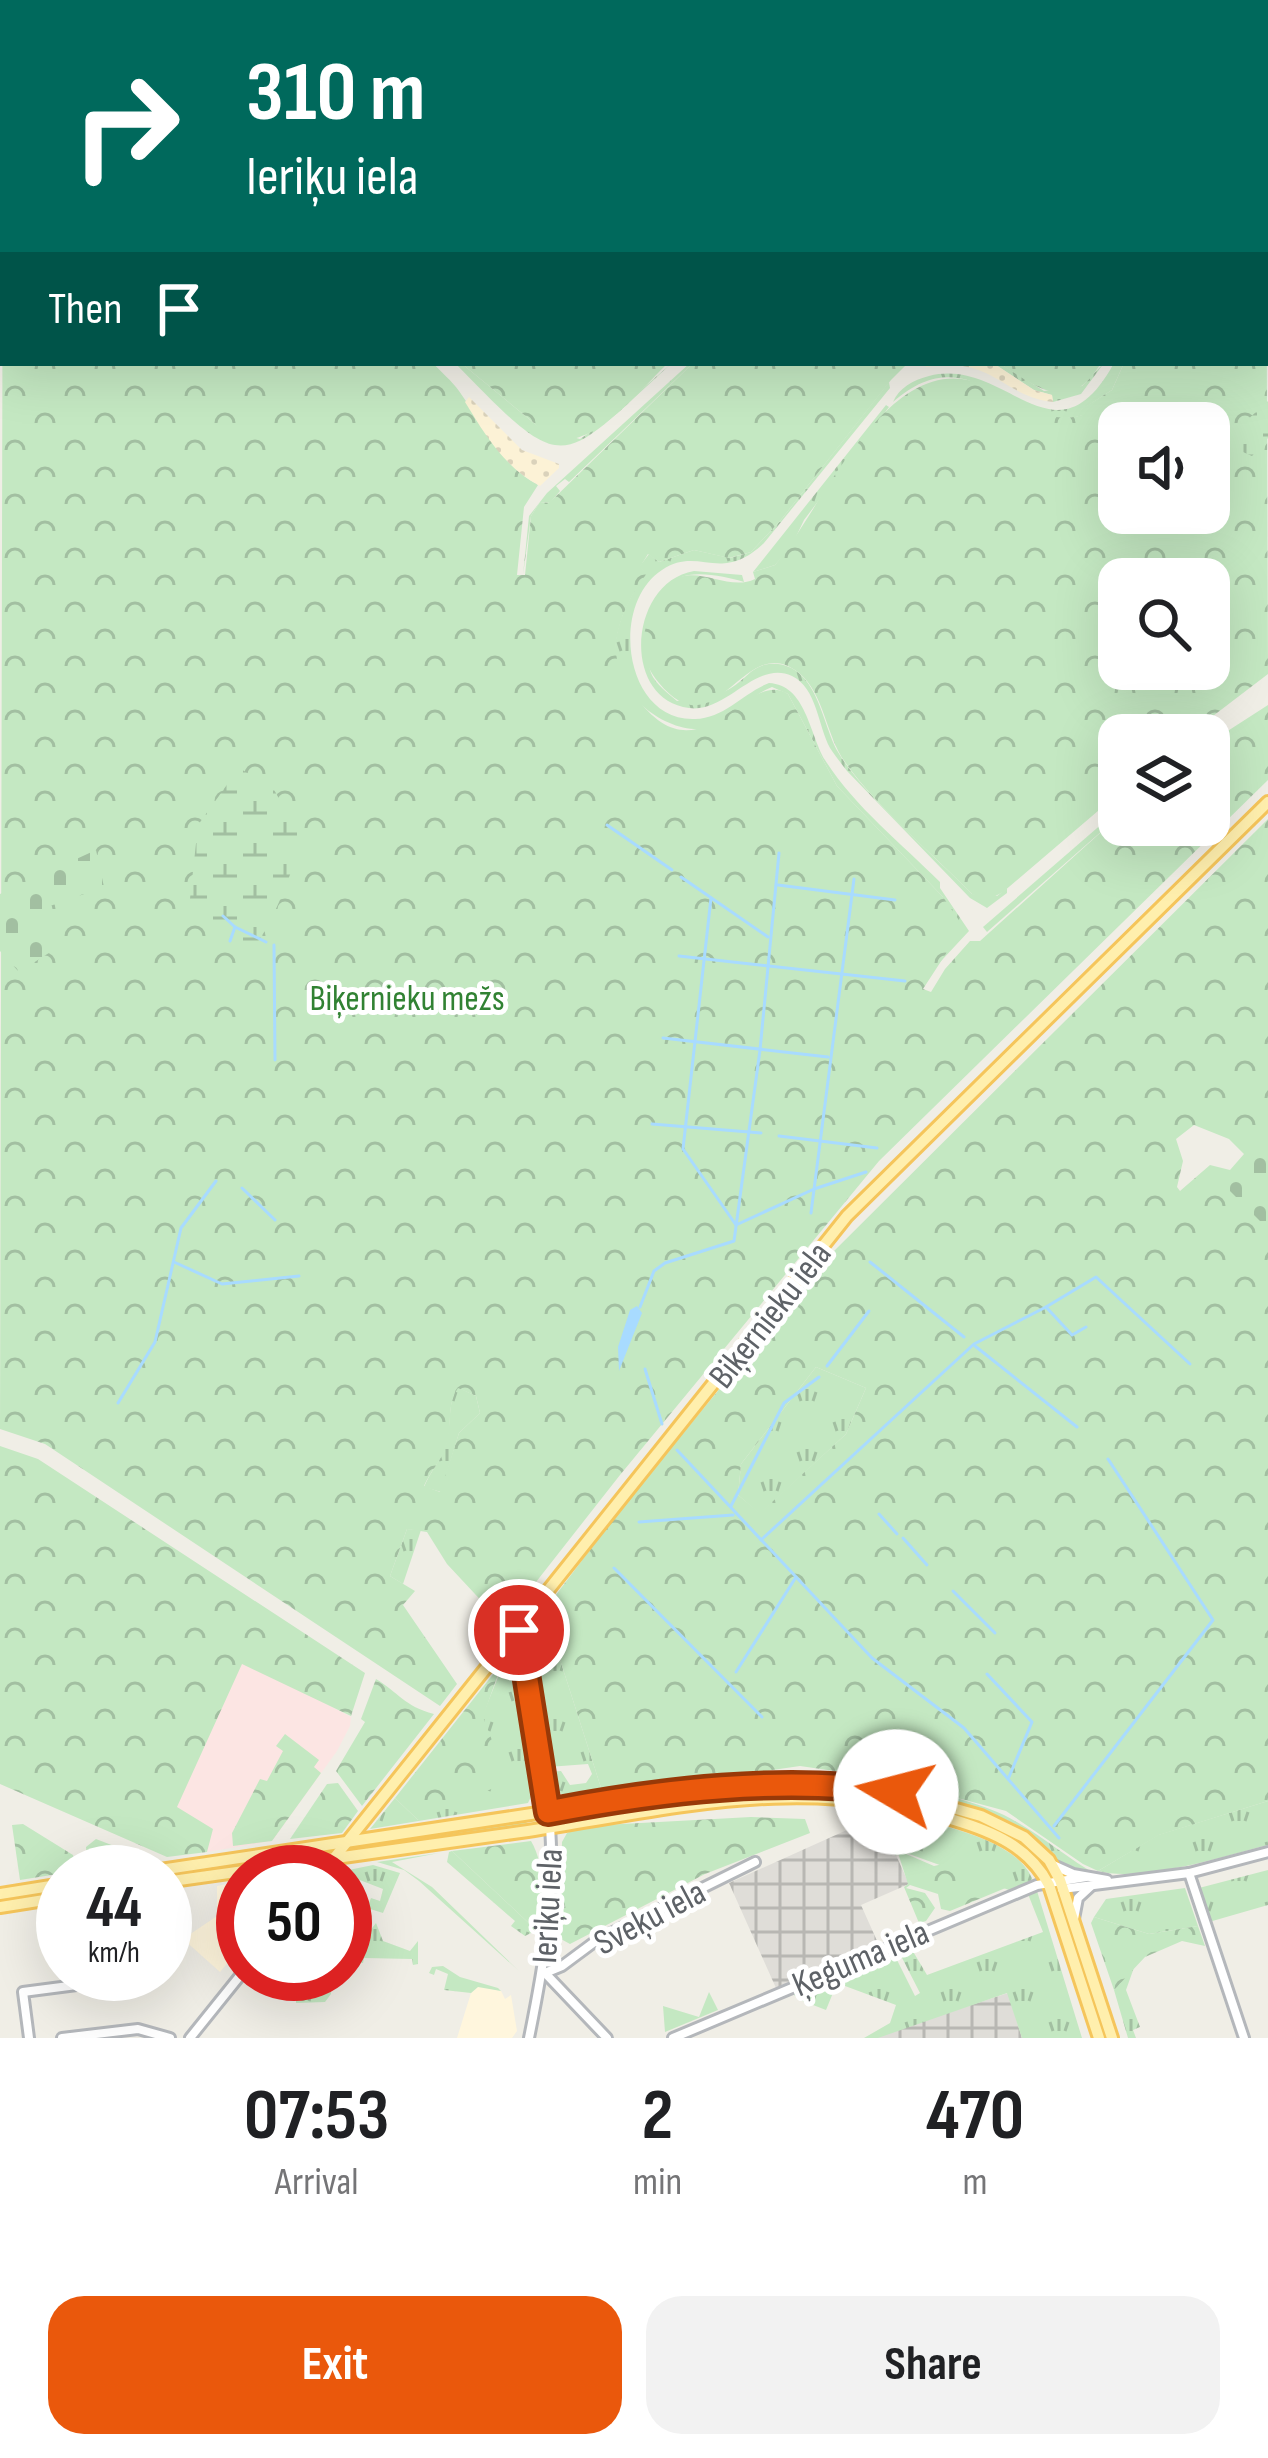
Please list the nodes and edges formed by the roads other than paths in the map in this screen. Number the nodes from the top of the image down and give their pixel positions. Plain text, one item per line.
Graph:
1 (1268, 802) edge
2 (519, 1630) junction
3 (548, 1812) junction
4 (550, 1827) junction
5 (349, 1843) junction
6 (338, 1845) edge
7 (372, 1852) edge
8 (1268, 1852) edge
9 (755, 1862) dead end
10 (1052, 1864) junction
11 (1190, 1873) junction
12 (1090, 1881) junction
13 (1058, 1885) junction
14 (36, 1888) edge
15 (0, 1894) edge
16 (36, 1901) edge
17 (0, 1906) edge
18 (1074, 1920) junction
19 (1082, 1964) junction
20 (545, 1972) junction
21 (36, 1990) edge
22 (220, 2001) edge
23 (29, 2038) edge
24 (62, 2038) edge
25 (170, 2038) edge
26 (190, 2038) edge
27 (530, 2038) edge
28 (607, 2038) edge
29 (673, 2038) edge
30 (1099, 2038) edge
31 (1112, 2038) edge
32 (1244, 2038) edge

1 - 2 main road, Biķernieku iela
2 - 3 street, Ieriķu iela
2 - 5 main road, Biķernieku iela
3 - 4 street, Ieriķu iela
3 - 5 main road
3 - 10 main road
4 - 7 main road
4 - 13 main road
4 - 20 street, Ieriķu iela
5 - 6 main road
8 - 11 street, Ķeguma iela
9 - 20 street, Sveķu iela
10 - 12 street
10 - 13 main road
11 - 12 street, Ķeguma iela
11 - 32 street
12 - 13 street, Ķeguma iela
12 - 18 street
13 - 18 main road
13 - 19 main road
13 - 29 street, Ķeguma iela
14 - 15 main road
16 - 17 main road
18 - 19 main road
19 - 30 main road
19 - 31 main road
20 - 27 street, Ieriķu iela
20 - 28 street
21 - 23 street
22 - 26 street
24 - 25 street

